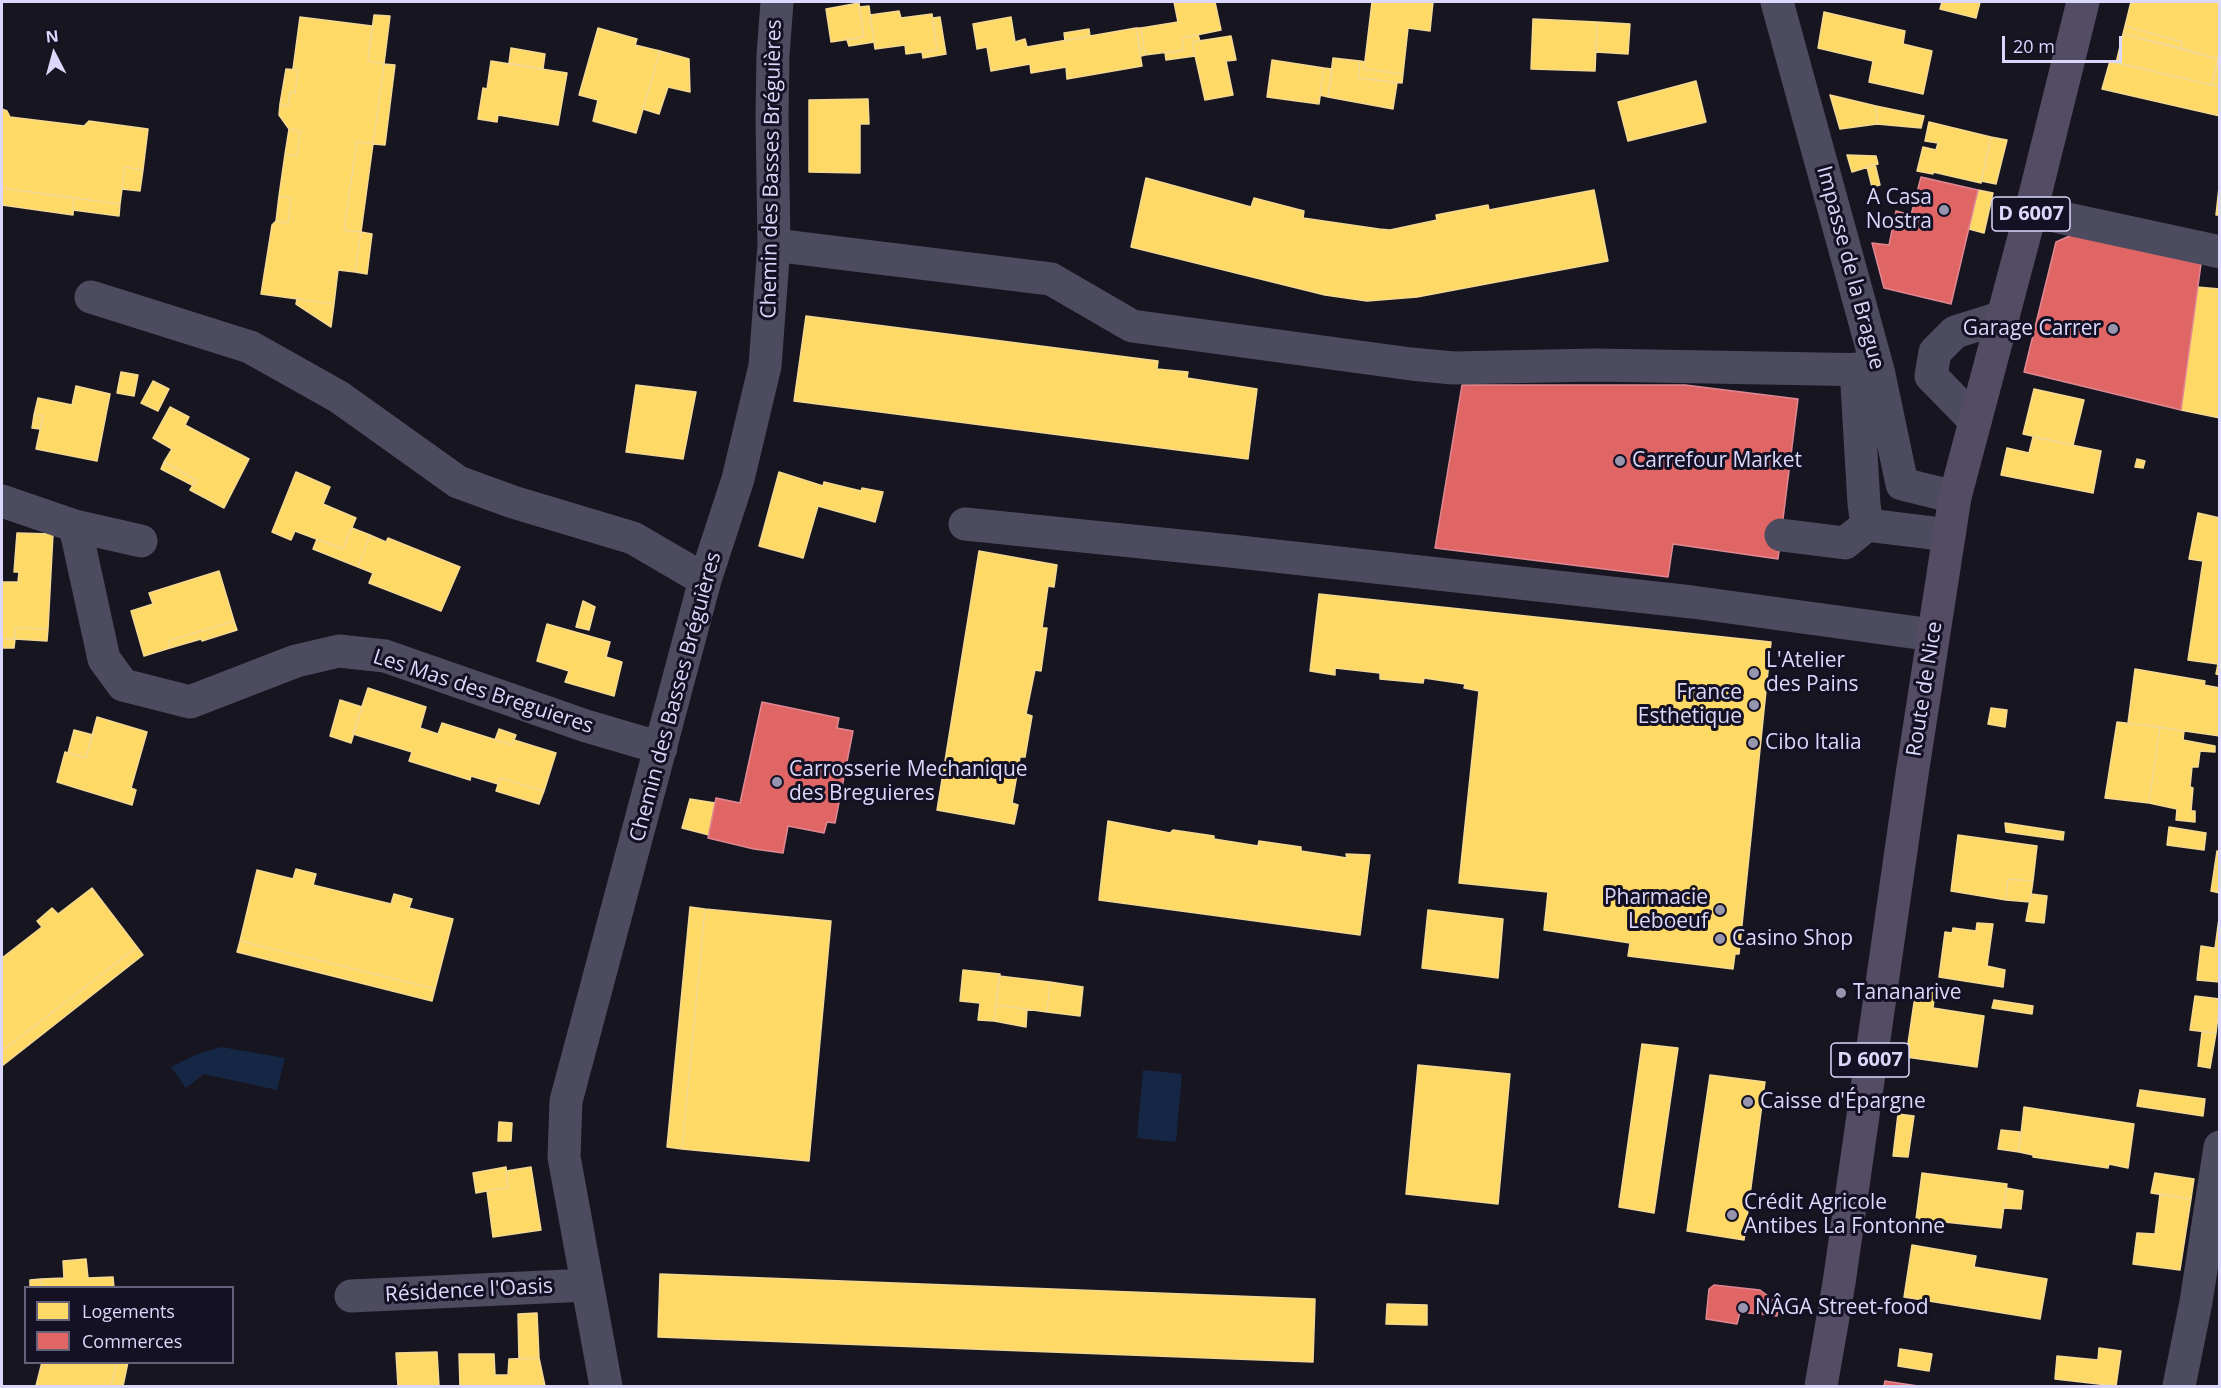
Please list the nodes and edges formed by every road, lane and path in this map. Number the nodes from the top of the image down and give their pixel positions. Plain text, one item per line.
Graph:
1 (777, 2) edge
2 (1777, 2) edge
3 (2083, 2) edge
4 (2031, 212) junction
5 (774, 246) junction
6 (2220, 252) edge
7 (91, 297) dead end
8 (2003, 317) junction
9 (1867, 370) junction
10 (1975, 421) junction
11 (1955, 497) junction
12 (2, 501) edge
13 (965, 524) dead end
14 (1867, 525) junction
15 (75, 526) junction
16 (1781, 535) dead end
17 (1949, 535) junction
18 (141, 541) dead end
19 (705, 580) junction
20 (1933, 635) junction
21 (661, 748) junction
22 (2220, 1147) edge
23 (587, 1285) junction
24 (351, 1296) dead end
25 (2208, 1304) edge
26 (606, 1386) edge
27 (1821, 1386) edge
28 (2179, 1386) edge

1 - 5 street, Chemin des Basses Bréguières
2 - 9 street, Impasse de la Brague
3 - 4 main road, Route de Nice / D 6007
4 - 6 street
4 - 8 main road, Route de Nice / D 6007
5 - 9 street
5 - 19 street, Chemin des Basses Bréguières
7 - 19 street
8 - 10 main road, Route de Nice / D 6007
8 - 10 street
9 - 11 street, Impasse de la Brague
9 - 14 street
10 - 11 main road, Route de Nice / D 6007
11 - 17 main road, Route de Nice / D 6007
12 - 15 street
13 - 20 street
14 - 16 street
14 - 17 street
15 - 18 street
15 - 21 street, Les Mas des Breguieres
17 - 20 main road, Route de Nice / D 6007
19 - 21 street, Chemin des Basses Bréguières
20 - 27 main road, Route de Nice / D 6007
21 - 23 street, Chemin des Basses Bréguières
22 - 25 street
23 - 24 street, Résidence l'Oasis
23 - 26 street, Chemin des Basses Bréguières
25 - 28 street

